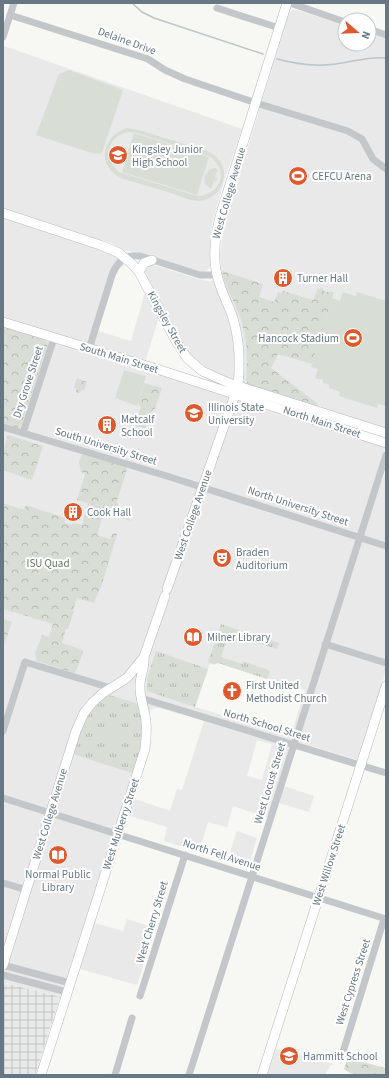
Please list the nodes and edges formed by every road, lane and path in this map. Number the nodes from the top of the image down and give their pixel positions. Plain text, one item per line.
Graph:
1 (14, 3) edge
2 (287, 3) edge
3 (290, 3) edge
4 (217, 8) dead end
5 (10, 15) junction
6 (337, 19) edge
7 (279, 28) junction
8 (3, 37) edge
9 (256, 103) junction
10 (386, 169) edge
11 (3, 213) edge
12 (126, 258) junction
13 (152, 260) junction
14 (139, 272) junction
15 (217, 275) junction
16 (3, 322) edge
17 (54, 338) junction
18 (89, 349) junction
19 (237, 390) junction
20 (3, 427) edge
21 (23, 433) junction
22 (386, 433) edge
23 (386, 443) edge
24 (386, 455) edge
25 (202, 488) junction
26 (359, 538) junction
27 (386, 546) edge
28 (326, 644) junction
29 (144, 657) junction
30 (386, 663) edge
31 (386, 686) edge
32 (111, 688) junction
33 (141, 698) junction
34 (3, 731) edge
35 (293, 744) junction
36 (360, 765) junction
37 (386, 773) edge
38 (3, 798) edge
39 (51, 812) junction
40 (118, 834) junction
41 (185, 855) junction
42 (251, 876) junction
43 (3, 883) edge
44 (27, 890) junction
45 (319, 898) junction
46 (385, 919) edge
47 (3, 965) edge
48 (3, 975) edge
49 (69, 988) junction
50 (140, 996) dead end
51 (132, 1018) dead end
52 (343, 1052) dead end
53 (42, 1075) edge
54 (115, 1075) edge
55 (189, 1075) edge
56 (262, 1075) edge

1 - 5 street
2 - 7 main road, West College Avenue
3 - 6 street
4 - 7 street
5 - 8 street
5 - 9 street, Delaine Drive
7 - 9 main road, West College Avenue
9 - 10 street, Delaine Drive
9 - 15 main road, West College Avenue
11 - 12 main road, Kingsley Street
12 - 13 street, Kingsley Street
12 - 14 main road, Kingsley Street
12 - 18 street
13 - 14 main road
13 - 15 street, Kingsley Street
14 - 19 main road, Kingsley Street
15 - 19 main road, West College Avenue
16 - 17 main road, South Main Street
17 - 18 main road, South Main Street
17 - 21 street, Dry Grove Street
18 - 19 main road, South Main Street
19 - 22 main road, North Main Street
19 - 23 main road, North Main Street
19 - 25 main road, West College Avenue
20 - 21 street, South University Street
21 - 25 street, South University Street
24 - 26 street, West Locust Street
25 - 26 street, North University Street
25 - 29 main road, West College Avenue
26 - 27 street, North University Street
26 - 28 street, West Locust Street
28 - 30 street
28 - 35 street, West Locust Street
29 - 32 main road, West College Avenue
29 - 33 main road, West Mulberry Street
31 - 36 main road, West Willow Street
32 - 34 street
32 - 39 main road, West College Avenue
33 - 35 street, North School Street
33 - 40 main road, West Mulberry Street
35 - 36 street, North School Street
35 - 42 street, West Locust Street
36 - 37 street, North School Street
36 - 45 main road, West Willow Street
38 - 39 street, North Fell Avenue
39 - 40 street, North Fell Avenue
39 - 44 main road, West College Avenue
40 - 41 street, North Fell Avenue
40 - 49 main road, West Mulberry Street
41 - 42 street, North Fell Avenue
41 - 50 street, West Cherry Street
42 - 45 street, North Fell Avenue
42 - 55 street, West Locust Street
43 - 44 street
44 - 47 main road, West College Avenue
45 - 46 street, North Fell Avenue
45 - 56 main road, West Willow Street
46 - 52 street, West Cypress Street
47 - 49 street
48 - 49 street
49 - 53 main road, West Mulberry Street
51 - 54 street

